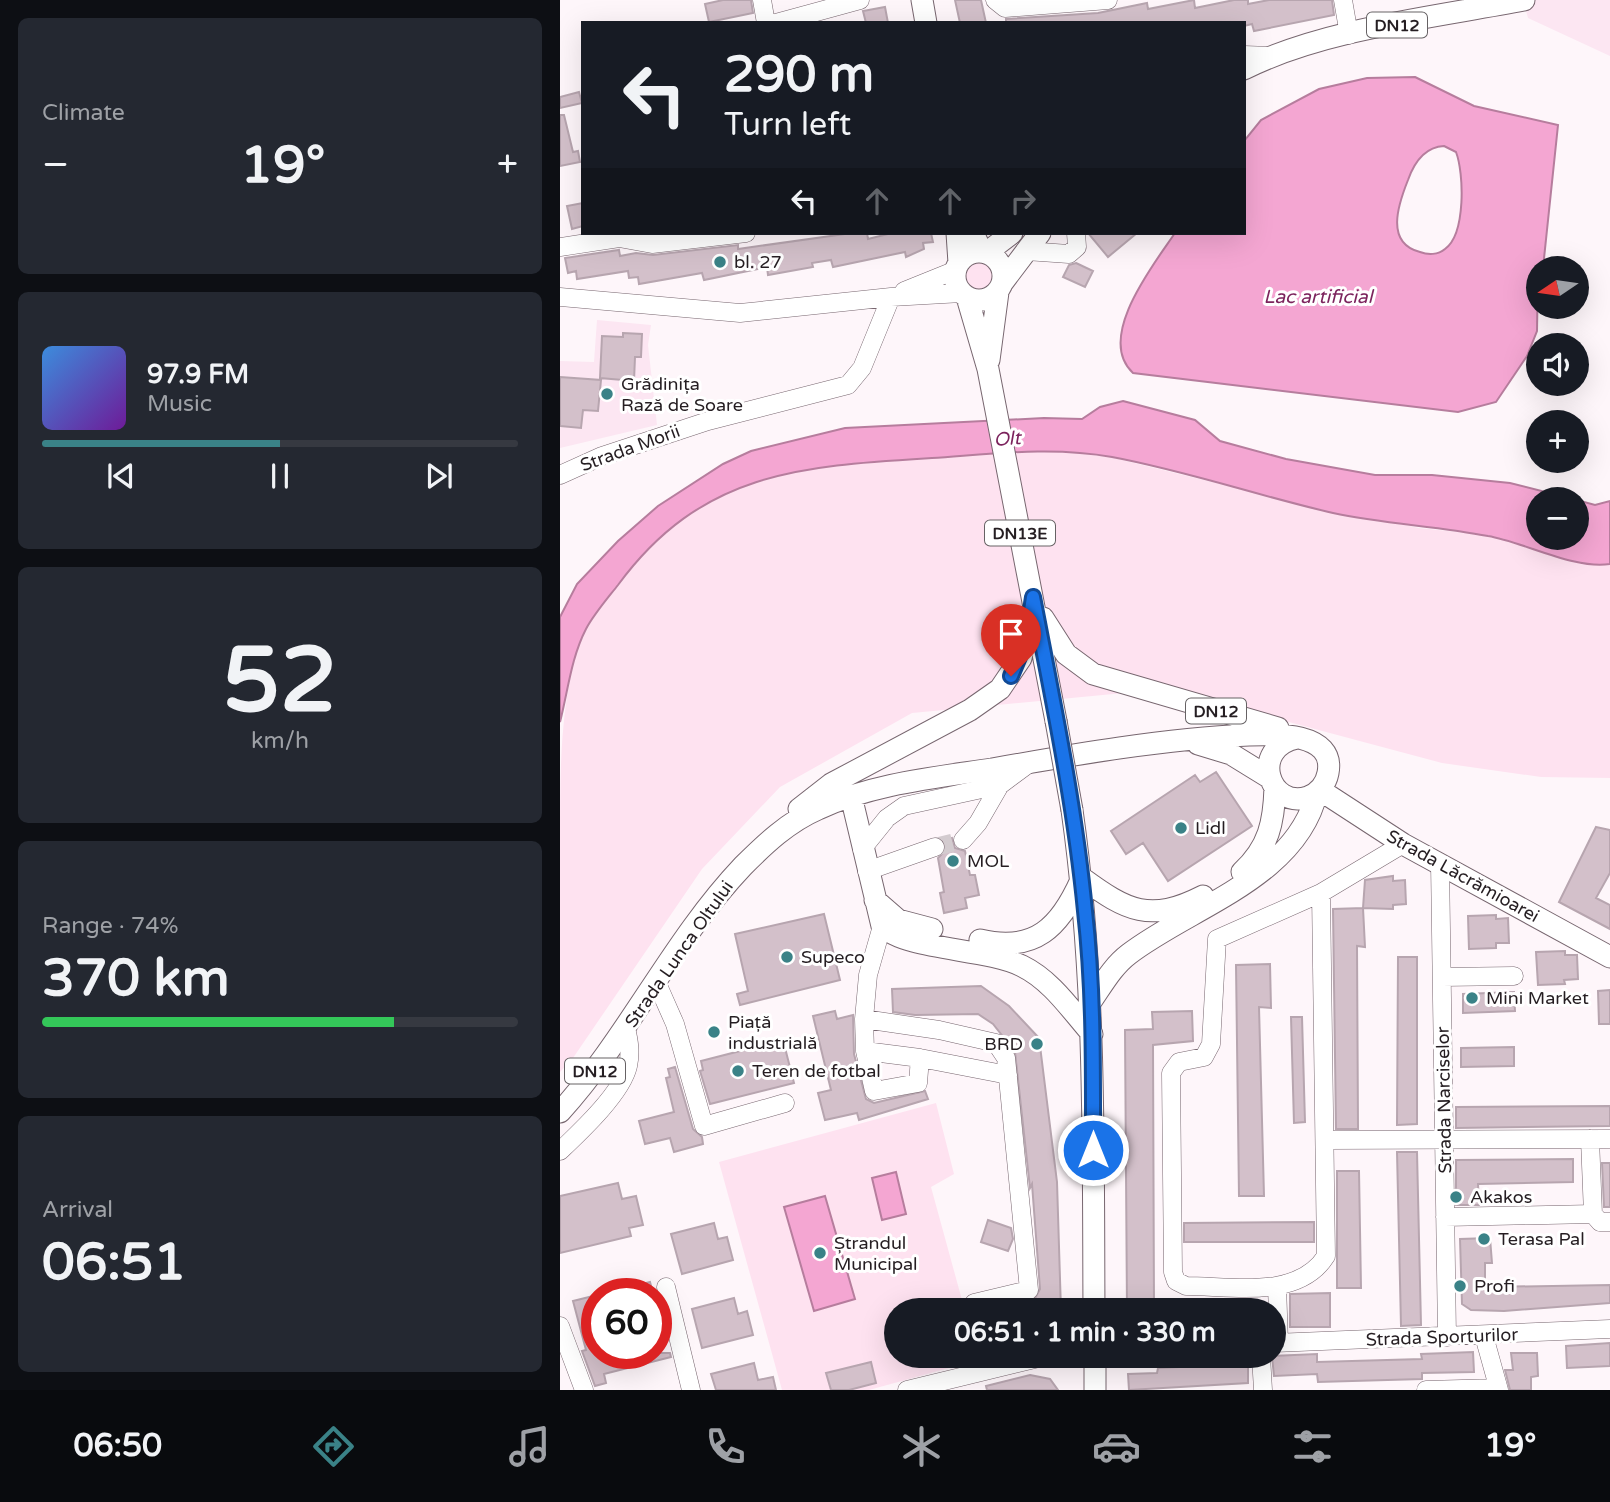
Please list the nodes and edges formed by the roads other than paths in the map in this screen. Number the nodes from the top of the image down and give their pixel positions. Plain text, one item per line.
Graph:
1 (762, 0) edge
2 (860, 0) edge
3 (922, 0) edge
4 (995, 0) edge
5 (1108, 0) edge
6 (1343, 0) edge
7 (1524, 0) edge
8 (840, 14) edge
9 (766, 21) edge
10 (790, 21) edge
11 (926, 21) edge
12 (1349, 34) junction
13 (1246, 55) edge
14 (1271, 55) junction
15 (1246, 68) edge
16 (725, 235) edge
17 (957, 235) edge
18 (1007, 235) edge
19 (1038, 235) edge
20 (1076, 235) edge
21 (980, 246) edge
22 (560, 247) edge
23 (1026, 251) junction
24 (957, 266) junction
25 (1000, 287) junction
26 (965, 295) junction
27 (560, 297) edge
28 (891, 297) junction
29 (988, 369) junction
30 (560, 475) edge
31 (1033, 597) junction
32 (1301, 738) junction
33 (1175, 742) junction
34 (1031, 762) junction
35 (1272, 783) junction
36 (1000, 785) junction
37 (1318, 791) junction
38 (850, 796) junction
39 (799, 818) junction
40 (771, 839) junction
41 (860, 839) junction
42 (963, 840) tunnel mouth
43 (1403, 844) junction
44 (935, 847) tunnel mouth
45 (1440, 863) junction
46 (867, 871) junction
47 (1082, 878) junction
48 (1321, 893) junction
49 (873, 898) junction
50 (881, 926) junction
51 (1610, 957) edge
52 (1514, 976) dead end
53 (1442, 977) junction
54 (656, 981) junction
55 (1092, 1000) junction
56 (864, 1019) junction
57 (626, 1028) junction
58 (1092, 1034) junction
59 (865, 1051) junction
60 (920, 1058) junction
61 (1008, 1075) junction
62 (785, 1103) dead end
63 (560, 1112) edge
64 (1590, 1139) junction
65 (1610, 1139) edge
66 (1326, 1140) junction
67 (1444, 1140) junction
68 (560, 1151) edge
69 (1593, 1214) junction
70 (1446, 1217) junction
71 (1610, 1222) edge
72 (1277, 1286) junction
73 (995, 1298) edge
74 (1094, 1298) edge
75 (1277, 1298) edge
76 (672, 1312) edge
77 (560, 1326) edge
78 (1610, 1329) edge
79 (1484, 1336) junction
80 (1447, 1337) junction
81 (1286, 1343) edge
82 (971, 1368) edge
83 (1094, 1368) edge
84 (1262, 1368) edge
85 (1498, 1389) edge
86 (584, 1390) edge
87 (691, 1390) edge
88 (907, 1390) edge
89 (1095, 1390) edge
90 (1263, 1390) edge
91 (1426, 1390) edge

1 - 9 street
2 - 8 street
3 - 11 main road
4 - 5 street
6 - 12 street
7 - 12 main road, DN12
8 - 10 street
12 - 14 main road, DN12
13 - 14 street
14 - 15 main road, DN12
16 - 22 street
17 - 24 main road
18 - 21 main road
19 - 23 main road
20 - 23 street
21 - 24 main road
21 - 25 main road
23 - 25 main road
24 - 26 main road
24 - 28 street
25 - 26 main road
25 - 29 main road, DN13E
26 - 28 street
26 - 29 main road, DN13E
27 - 28 street
28 - 30 street, Strada Morii
29 - 31 main road, DN13E
31 - 32 main road, DN12
31 - 40 main road
31 - 47 main road, DN13E, bridge
32 - 33 main road, DN12
32 - 35 main road
32 - 37 main road
33 - 34 main road, DN12
33 - 35 main road, DN12
34 - 36 street
34 - 38 main road, DN12
35 - 37 main road
35 - 47 main road
36 - 41 street
36 - 42 street
37 - 43 main road, Strada Lăcrămioarei
37 - 55 main road
38 - 39 main road, Strada Lunca Oltului / DN12
38 - 41 main road
39 - 40 main road, Strada Lunca Oltului / DN12
39 - 41 main road
40 - 54 main road, Strada Lunca Oltului / DN12
41 - 46 main road
43 - 45 main road, Strada Lăcrămioarei
43 - 48 street
44 - 46 street
45 - 51 main road, Strada Lăcrămioarei
45 - 53 street, Strada Narciselor
46 - 49 main road
47 - 49 main road
47 - 55 main road, DN13E
48 - 66 street
48 - 72 street
49 - 50 main road
50 - 56 street
50 - 58 main road
52 - 53 street
53 - 67 street, Strada Narciselor
54 - 57 main road, Strada Lunca Oltului / DN12
54 - 62 street
55 - 58 main road, DN13E
56 - 59 street
56 - 61 street
57 - 63 main road, Strada Lunca Oltului / DN12
57 - 68 street
58 - 74 main road, DN13E
59 - 60 street
59 - 60 street
60 - 61 street
61 - 73 street
64 - 65 street
64 - 67 street
64 - 69 street
66 - 67 street
66 - 72 street
67 - 70 street, Strada Narciselor
69 - 70 street
69 - 71 street
70 - 80 street, Strada Narciselor
72 - 75 street
76 - 87 street
77 - 86 street
78 - 79 street, Strada Sporturilor
79 - 80 street, Strada Sporturilor
79 - 85 street
80 - 81 street, Strada Sporturilor
82 - 88 street
83 - 89 main road
84 - 90 street
85 - 91 street

